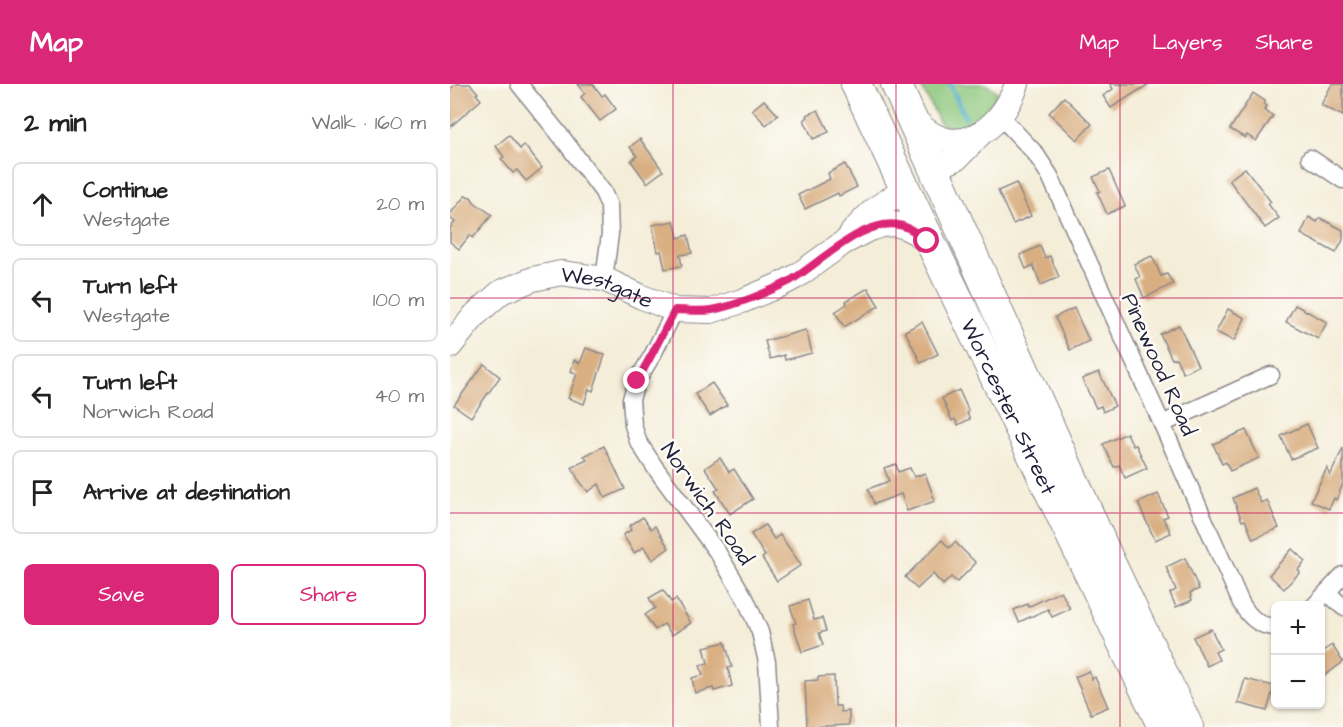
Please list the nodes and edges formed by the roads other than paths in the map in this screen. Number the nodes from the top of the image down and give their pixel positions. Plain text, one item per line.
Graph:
1 (519, 84) edge
2 (856, 84) edge
3 (896, 84) edge
4 (1017, 84) edge
5 (908, 111) junction
6 (1000, 116) junction
7 (872, 119) junction
8 (981, 133) junction
9 (1310, 158) dead end
10 (934, 169) junction
11 (1343, 180) edge
12 (906, 191) junction
13 (843, 243) junction
14 (933, 247) junction
15 (970, 248) junction
16 (604, 279) junction
17 (675, 310) junction
18 (450, 346) edge
19 (1271, 375) dead end
20 (1162, 424) junction
21 (1343, 575) edge
22 (1328, 592) junction
23 (1319, 601) edge
24 (1343, 607) edge
25 (1271, 627) edge
26 (771, 727) edge
27 (1163, 727) edge
28 (1188, 727) edge

1 - 16 street
2 - 7 highway, Worcester Street
3 - 5 highway, Worcester Street
4 - 6 street
5 - 8 street
5 - 10 highway, Worcester Street
6 - 8 street
6 - 20 street, Pinewood Road
7 - 10 highway
7 - 12 highway, Worcester Street
8 - 10 street
9 - 11 street
10 - 15 highway, Worcester Street
12 - 13 street, Westgate
12 - 14 highway, Worcester Street
12 - 15 highway
13 - 14 street, Westgate
13 - 17 street, Westgate
14 - 27 highway, Worcester Street
15 - 28 highway, Worcester Street
16 - 17 street, Westgate
16 - 18 street, Westgate
17 - 26 street, Norwich Road
19 - 20 street
20 - 25 street, Pinewood Road
21 - 22 street
22 - 23 street
22 - 24 street

